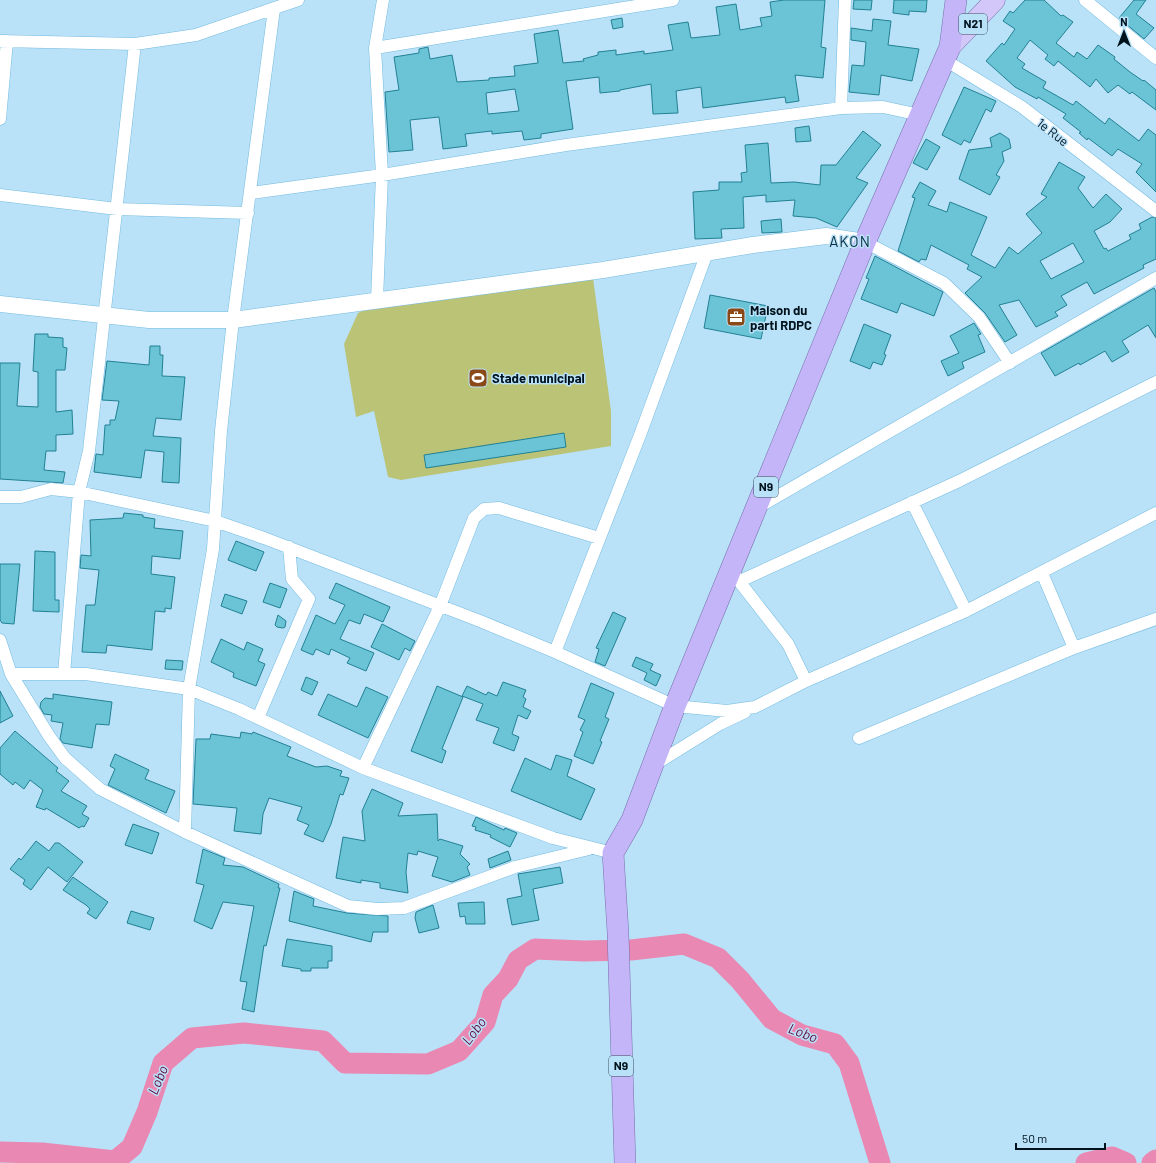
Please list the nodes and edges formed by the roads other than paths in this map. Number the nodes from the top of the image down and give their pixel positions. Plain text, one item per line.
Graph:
1 (298, 0) edge
2 (383, 0) edge
3 (673, 0) edge
4 (845, 0) edge
5 (956, 0) edge
6 (995, 0) edge
7 (1085, 0) edge
8 (274, 9) junction
9 (3, 41) edge
10 (135, 44) junction
11 (375, 48) junction
12 (948, 53) junction
13 (1156, 58) edge
14 (841, 108) junction
15 (920, 115) junction
16 (0, 119) edge
17 (382, 175) junction
18 (251, 193) junction
19 (0, 195) edge
20 (116, 209) junction
21 (1156, 211) edge
22 (248, 212) junction
23 (865, 242) junction
24 (707, 253) junction
25 (1156, 278) edge
26 (377, 300) junction
27 (0, 304) edge
28 (104, 316) junction
29 (234, 320) junction
30 (1010, 363) junction
31 (1156, 382) edge
32 (79, 492) junction
33 (0, 497) edge
34 (912, 502) junction
35 (757, 508) junction
36 (1156, 513) edge
37 (215, 521) junction
38 (599, 538) junction
39 (289, 547) junction
40 (1042, 573) junction
41 (736, 577) junction
42 (440, 606) junction
43 (966, 611) junction
44 (1156, 619) edge
45 (0, 640) edge
46 (1074, 648) junction
47 (554, 652) junction
48 (11, 674) junction
49 (64, 674) junction
50 (806, 681) junction
51 (189, 689) junction
52 (675, 706) junction
53 (755, 707) junction
54 (258, 718) junction
55 (859, 738) dead end
56 (651, 766) junction
57 (363, 768) junction
58 (185, 832) junction
59 (589, 849) junction
60 (613, 853) junction
61 (624, 1163) edge

1 - 8 street
2 - 11 street
3 - 11 street
4 - 14 street
5 - 12 highway, N9
6 - 12 main road, N21
7 - 13 street
8 - 10 street
8 - 18 street
9 - 10 street
9 - 16 street
10 - 20 street
11 - 17 street
12 - 15 highway, N9
12 - 21 street, 1e Rue
14 - 15 street
14 - 17 street
15 - 23 highway, N9
17 - 18 street
17 - 26 street
18 - 22 street
19 - 20 street
20 - 22 street
20 - 28 street
22 - 29 street
23 - 24 street
23 - 30 street
23 - 35 highway, N9
24 - 26 street
24 - 38 street
25 - 30 street
26 - 29 street
27 - 28 street
28 - 29 street
28 - 32 street
29 - 37 street
30 - 35 street
31 - 34 street
32 - 33 street
32 - 37 street
32 - 49 street
34 - 41 street
34 - 43 street
35 - 41 highway, N9
36 - 40 street
37 - 39 street
37 - 51 street
38 - 42 street
38 - 47 street
39 - 42 street
39 - 54 street
40 - 43 street
40 - 46 street
41 - 50 street
41 - 52 highway, N9
42 - 47 street
42 - 57 street
43 - 50 street
44 - 46 street
45 - 48 street
46 - 55 street
47 - 52 street
48 - 49 street
48 - 58 street
49 - 51 street
50 - 53 street
51 - 54 street
51 - 58 street
52 - 53 street
52 - 56 highway, N9
53 - 56 street
54 - 57 street
56 - 60 highway, N9
57 - 59 street
58 - 59 street
59 - 60 street
60 - 61 highway, N9

